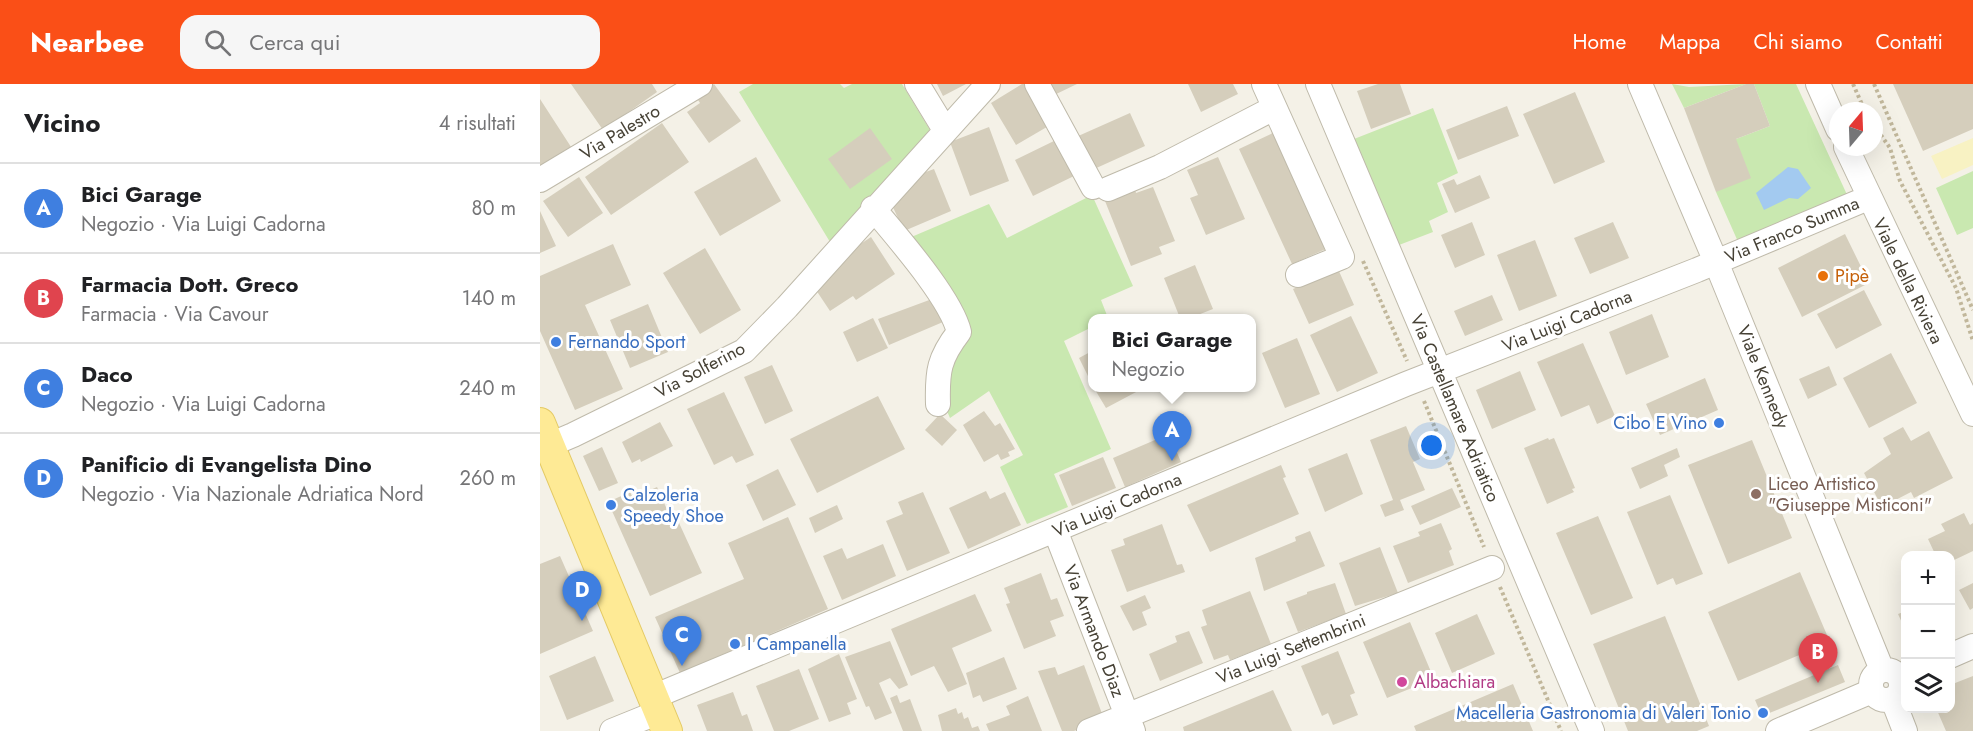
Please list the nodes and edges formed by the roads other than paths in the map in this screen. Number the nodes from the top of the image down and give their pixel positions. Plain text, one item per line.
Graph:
1 (700, 84) edge
2 (917, 84) edge
3 (987, 84) edge
4 (1037, 84) edge
5 (1264, 84) edge
6 (1318, 84) edge
7 (1640, 84) edge
8 (1818, 84) edge
9 (1829, 109) edge
10 (1277, 115) junction
11 (945, 130) junction
12 (1236, 144) dead end
13 (1850, 156) edge
14 (540, 180) edge
15 (1868, 198) junction
16 (873, 208) junction
17 (1716, 262) junction
18 (1298, 276) dead end
19 (1440, 372) junction
20 (938, 404) dead end
21 (1973, 414) edge
22 (543, 439) edge
23 (1055, 530) junction
24 (1492, 568) road end
25 (1973, 646) edge
26 (1955, 654) edge
27 (1890, 682) edge
28 (660, 713) edge
29 (1130, 723) edge
30 (612, 731) edge
31 (1089, 731) edge
32 (1593, 731) edge
33 (1778, 731) edge
34 (1905, 731) edge

1 - 14 street, Via Palestro
2 - 11 street
3 - 11 street, Via Solferino
4 - 10 street
5 - 10 street
6 - 19 street, Via Castellamare Adriatico
7 - 17 street, Viale Kennedy
8 - 9 street
10 - 12 street
10 - 18 street
11 - 16 street, Via Solferino
13 - 15 street, Viale della Riviera
15 - 17 street, Via Franco Summa
15 - 21 street, Viale della Riviera
16 - 20 street
16 - 22 street, Via Solferino
17 - 19 street, Via Luigi Cadorna
17 - 27 street, Viale Kennedy
19 - 23 street, Via Luigi Cadorna
19 - 32 street, Via Castellamare Adriatico
22 - 28 main road
23 - 28 street, Via Luigi Cadorna
23 - 29 street, Via Armando Diaz
24 - 29 street, Via Luigi Settembrini
25 - 26 street
27 - 33 street
27 - 34 street, Viale Kennedy
28 - 30 street, Via Luigi Cadorna
29 - 31 street, Via Luigi Settembrini

